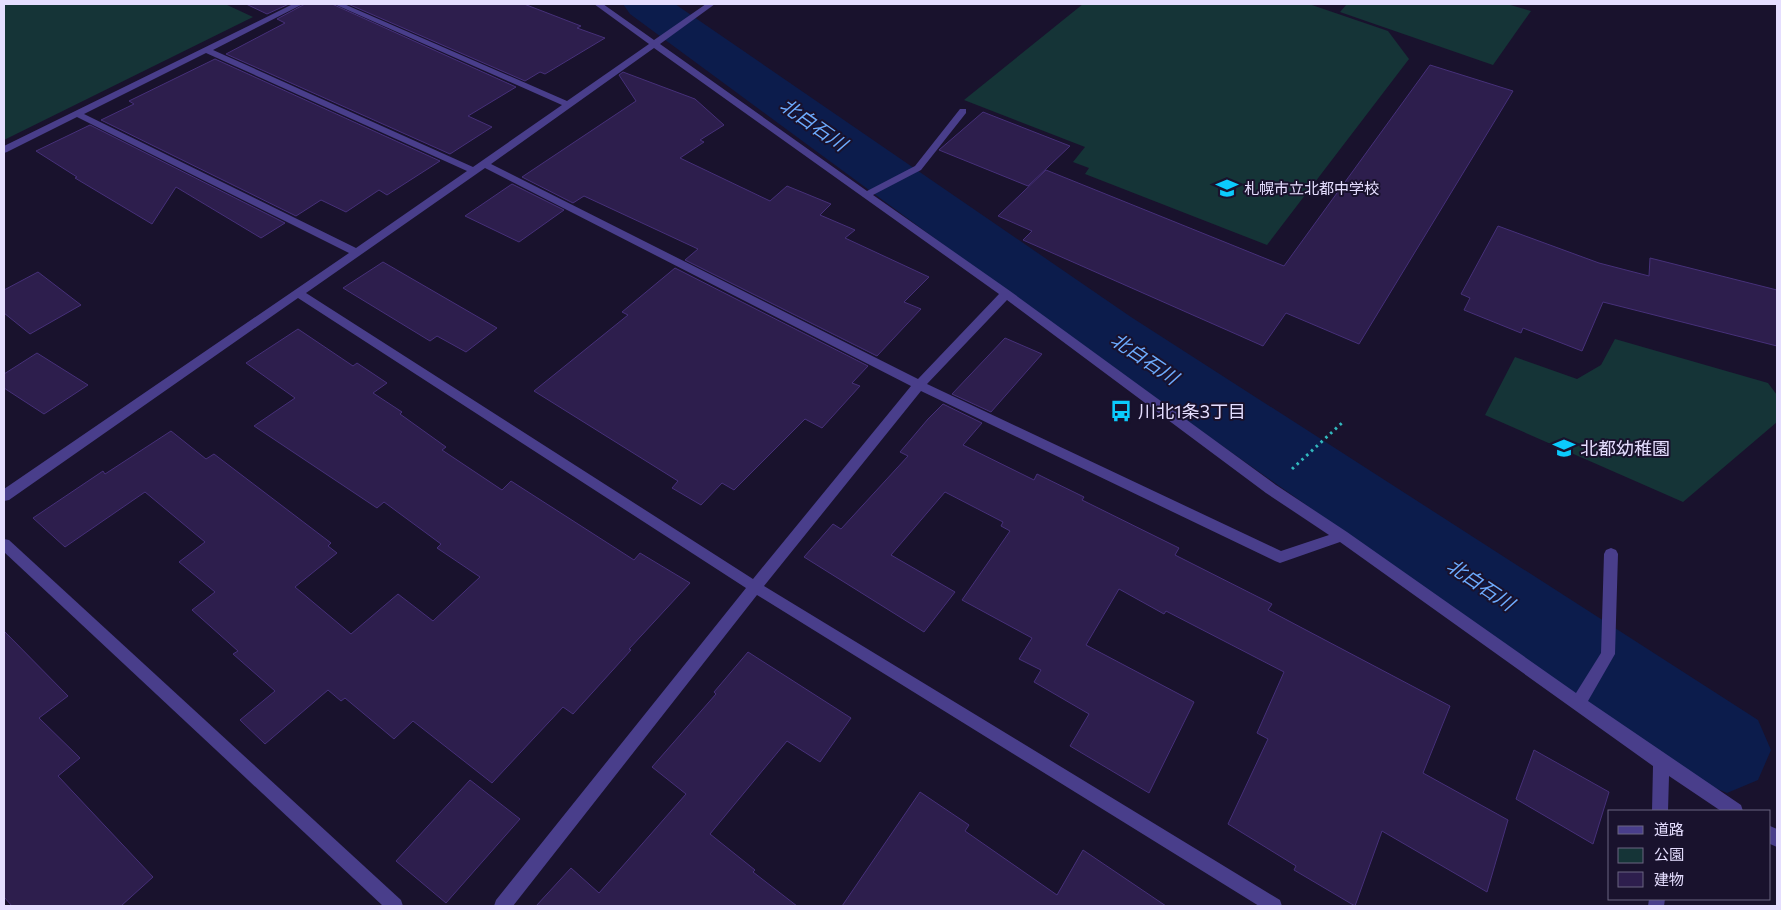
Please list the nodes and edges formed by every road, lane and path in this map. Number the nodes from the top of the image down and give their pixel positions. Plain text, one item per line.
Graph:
1 (299, 4) edge
2 (338, 4) edge
3 (598, 4) edge
4 (709, 5) edge
5 (653, 44) junction
6 (206, 50) junction
7 (569, 104) junction
8 (963, 111) dead end
9 (78, 114) junction
10 (4, 150) edge
11 (484, 164) junction
12 (474, 172) junction
13 (866, 195) junction
14 (356, 252) junction
15 (298, 292) junction
16 (1006, 294) junction
17 (919, 385) junction
18 (1343, 422) dead end
19 (1290, 470) dead end
20 (4, 496) edge
21 (1342, 536) junction
22 (4, 544) edge
23 (1611, 554) dead end
24 (755, 587) junction
25 (1578, 704) junction
26 (1661, 762) junction
27 (1660, 810) edge
28 (1733, 810) edge
29 (395, 906) edge
30 (502, 906) edge
31 (1274, 906) edge

1 - 6 street
2 - 7 street
3 - 5 street
4 - 5 street
5 - 7 street
5 - 13 street
6 - 9 street
6 - 12 street
7 - 11 street
8 - 13 street
9 - 10 street
9 - 14 street
11 - 12 street
11 - 17 street
12 - 14 street
13 - 16 street
14 - 15 street
15 - 20 street
15 - 24 street
16 - 17 street
16 - 21 street
17 - 21 street
17 - 24 street
18 - 19 path
21 - 25 street
22 - 29 street
23 - 25 street
24 - 30 street
24 - 31 street
25 - 26 street
26 - 27 street
26 - 28 street

